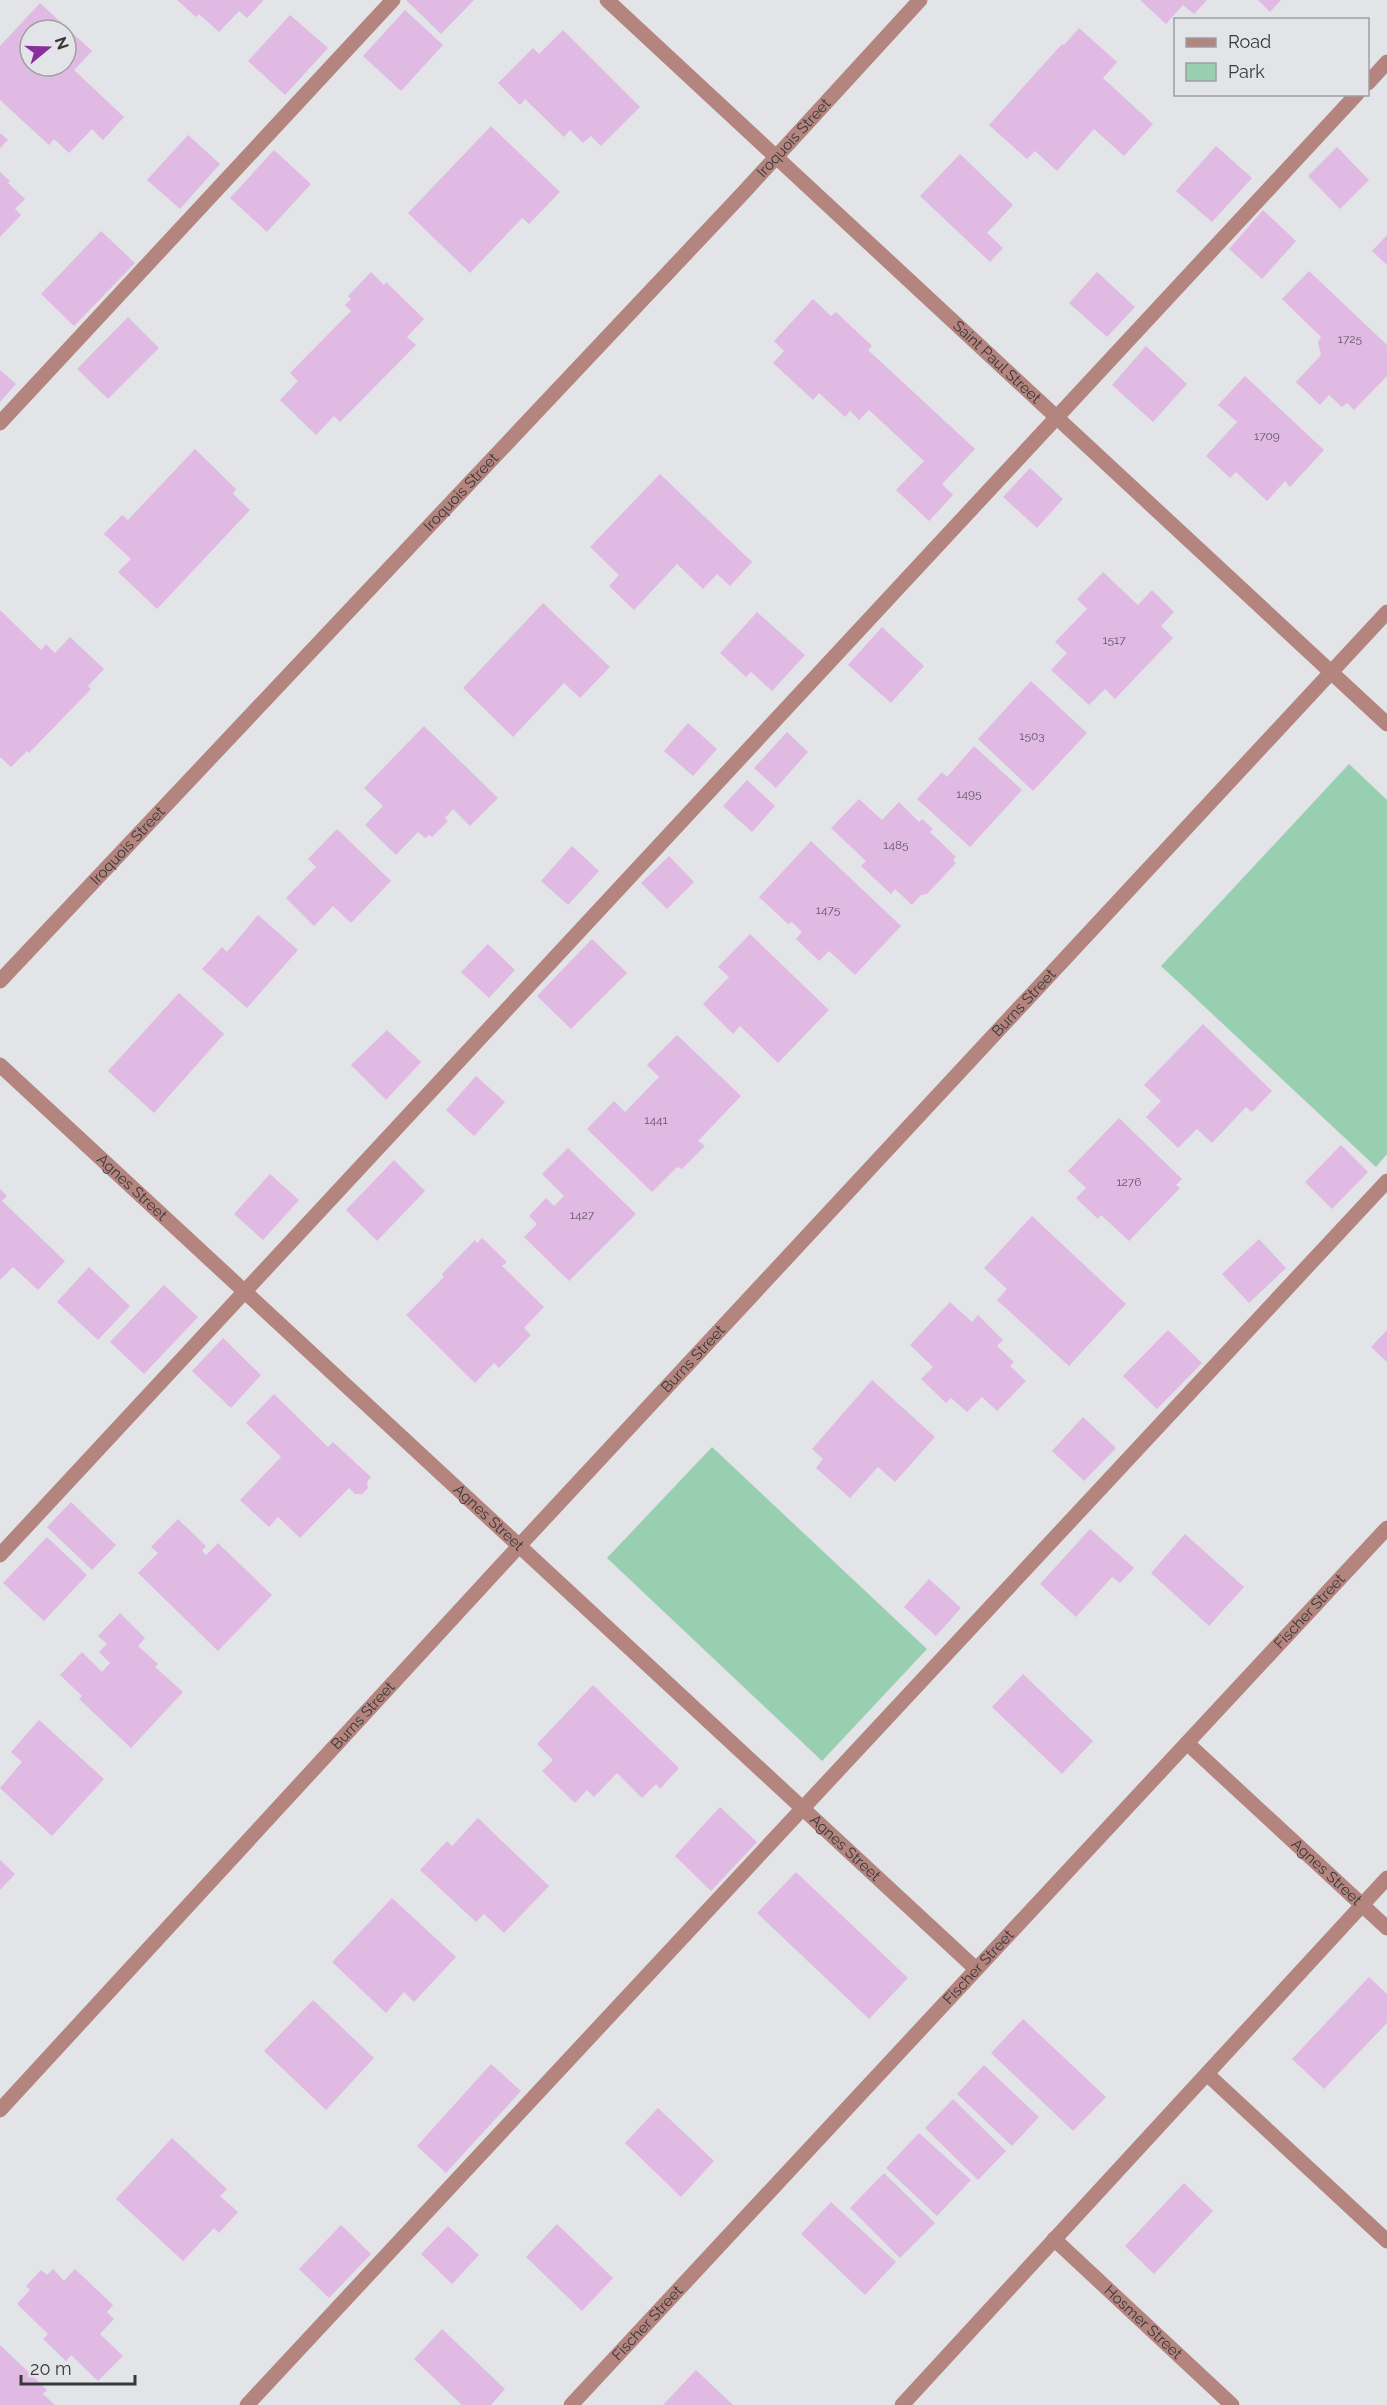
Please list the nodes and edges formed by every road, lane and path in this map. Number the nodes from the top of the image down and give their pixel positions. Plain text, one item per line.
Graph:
1 (393, 0) edge
2 (607, 0) edge
3 (920, 0) edge
4 (1387, 62) edge
5 (1369, 82) edge
6 (1355, 96) edge
7 (775, 158) junction
8 (1056, 417) junction
9 (0, 423) edge
10 (1387, 612) edge
11 (1331, 672) junction
12 (1387, 724) edge
13 (0, 981) edge
14 (0, 1065) edge
15 (1387, 1181) edge
16 (244, 1292) junction
17 (1387, 1528) edge
18 (519, 1546) junction
19 (0, 1554) edge
20 (1187, 1743) junction
21 (803, 1809) junction
22 (1387, 1878) edge
23 (1362, 1905) junction
24 (1387, 1928) edge
25 (976, 1969) junction
26 (1207, 2074) junction
27 (0, 2110) edge
28 (1054, 2240) junction
29 (1387, 2241) edge
30 (247, 2405) edge
31 (571, 2405) edge
32 (902, 2405) edge
33 (1232, 2405) edge

1 - 9 street
2 - 7 street, Saint Paul Street
3 - 7 street, Iroquois Street
4 - 5 street
6 - 8 street
7 - 8 street, Saint Paul Street
7 - 13 street, Iroquois Street
8 - 11 street, Saint Paul Street
8 - 16 street
10 - 11 street, Burns Street
11 - 12 street, Saint Paul Street
11 - 18 street, Burns Street
14 - 16 street, Agnes Street
15 - 21 street
16 - 18 street, Agnes Street
16 - 19 street
17 - 20 street, Fischer Street
18 - 21 street, Agnes Street
18 - 27 street, Burns Street
20 - 23 street, Agnes Street
20 - 25 street, Fischer Street
21 - 25 street, Agnes Street
21 - 30 street
22 - 23 street
23 - 24 street, Agnes Street
23 - 26 street
25 - 31 street, Fischer Street
26 - 28 street
26 - 29 street
28 - 32 street
28 - 33 street, Hosmer Street

